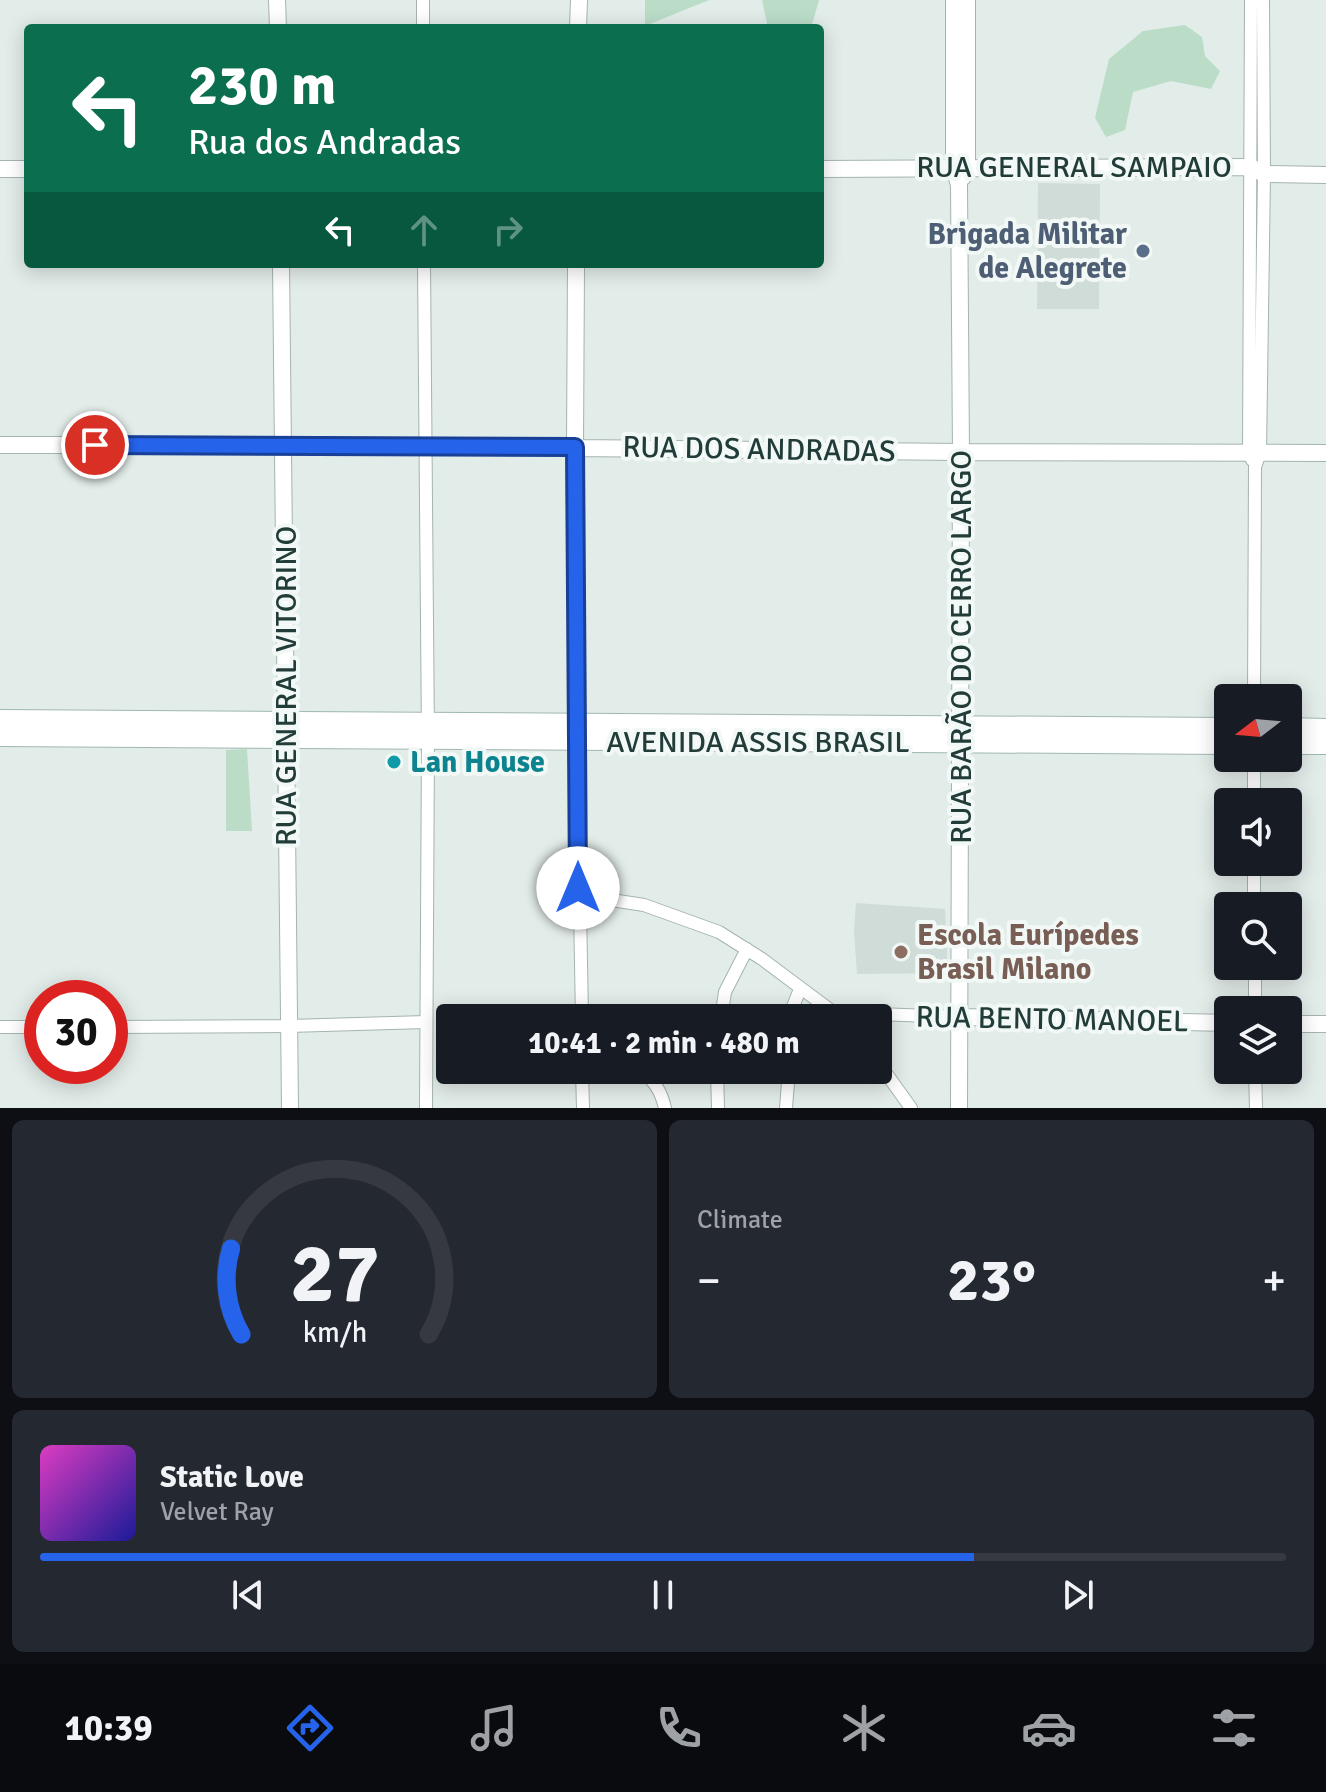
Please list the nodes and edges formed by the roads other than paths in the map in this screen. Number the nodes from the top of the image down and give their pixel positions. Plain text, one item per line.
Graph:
1 (277, 0) edge
2 (423, 0) edge
3 (579, 0) edge
4 (954, 0) edge
5 (967, 0) edge
6 (1251, 0) edge
7 (1263, 0) edge
8 (278, 24) edge
9 (423, 24) edge
10 (578, 24) edge
11 (961, 168) junction
12 (0, 169) edge
13 (24, 169) edge
14 (824, 169) edge
15 (1258, 170) junction
16 (1326, 175) edge
17 (281, 268) edge
18 (424, 268) edge
19 (576, 268) edge
20 (0, 445) edge
21 (284, 445) junction
22 (424, 446) junction
23 (575, 447) junction
24 (961, 452) junction
25 (1326, 453) edge
26 (1255, 458) junction
27 (1254, 684) edge
28 (0, 719) edge
29 (1214, 727) edge
30 (1302, 727) edge
31 (1326, 728) edge
32 (176, 729) junction
33 (286, 730) junction
34 (428, 731) junction
35 (577, 732) junction
36 (961, 734) junction
37 (0, 737) edge
38 (1214, 744) edge
39 (1302, 745) edge
40 (1326, 745) edge
41 (579, 895) junction
42 (747, 949) junction
43 (800, 989) junction
44 (582, 1004) edge
45 (723, 1004) edge
46 (794, 1004) edge
47 (821, 1004) edge
48 (892, 1015) edge
49 (959, 1017) junction
50 (426, 1022) junction
51 (1214, 1023) edge
52 (1302, 1024) edge
53 (1326, 1024) edge
54 (289, 1026) junction
55 (0, 1027) edge
56 (24, 1027) edge
57 (128, 1027) edge
58 (892, 1082) edge
59 (582, 1084) edge
60 (656, 1084) edge
61 (717, 1084) edge
62 (788, 1084) edge
63 (1255, 1084) edge
64 (290, 1108) edge
65 (426, 1108) edge
66 (583, 1108) edge
67 (665, 1108) edge
68 (718, 1108) edge
69 (786, 1108) edge
70 (910, 1108) edge
71 (959, 1108) edge
72 (1256, 1108) edge

1 - 8 street
2 - 9 street
3 - 10 street
4 - 11 street, RUA BARÃO DO CERRO LARGO
5 - 11 street, RUA BARÃO DO CERRO LARGO
6 - 15 street
7 - 15 street
11 - 14 street, RUA GENERAL SAMPAIO
11 - 15 street, RUA GENERAL SAMPAIO
11 - 24 street, RUA BARÃO DO CERRO LARGO
12 - 13 street
15 - 16 street, RUA GENERAL SAMPAIO
15 - 26 street
17 - 21 street, RUA GENERAL VITORINO
18 - 22 street
19 - 23 street
20 - 21 street, RUA DOS ANDRADAS
21 - 22 street, RUA DOS ANDRADAS
21 - 33 street, RUA GENERAL VITORINO
22 - 23 street, RUA DOS ANDRADAS
22 - 34 street
23 - 24 street, RUA DOS ANDRADAS
23 - 35 street
24 - 26 street, RUA DOS ANDRADAS
24 - 36 street, RUA BARÃO DO CERRO LARGO
25 - 26 street, RUA DOS ANDRADAS
26 - 27 street
28 - 32 main road, AVENIDA ASSIS BRASIL
29 - 36 main road, AVENIDA ASSIS BRASIL
30 - 31 main road
32 - 33 main road, AVENIDA ASSIS BRASIL
32 - 37 main road, AVENIDA ASSIS BRASIL
33 - 34 main road, AVENIDA ASSIS BRASIL
33 - 54 street, RUA GENERAL VITORINO
34 - 35 main road, AVENIDA ASSIS BRASIL
34 - 50 street
35 - 36 main road, AVENIDA ASSIS BRASIL
35 - 41 street
36 - 38 main road, AVENIDA ASSIS BRASIL
36 - 49 street, RUA BARÃO DO CERRO LARGO
39 - 40 main road
41 - 42 street
41 - 44 street
42 - 43 street
42 - 45 street
43 - 46 street
43 - 47 street
48 - 49 street, RUA BENTO MANOEL
49 - 51 street, RUA BENTO MANOEL
49 - 71 street, RUA BARÃO DO CERRO LARGO
50 - 54 street
50 - 65 street
52 - 53 street
54 - 57 street
54 - 64 street, RUA GENERAL VITORINO
55 - 56 street
58 - 70 street
59 - 66 street
60 - 67 street
61 - 68 street
62 - 69 street
63 - 72 street

